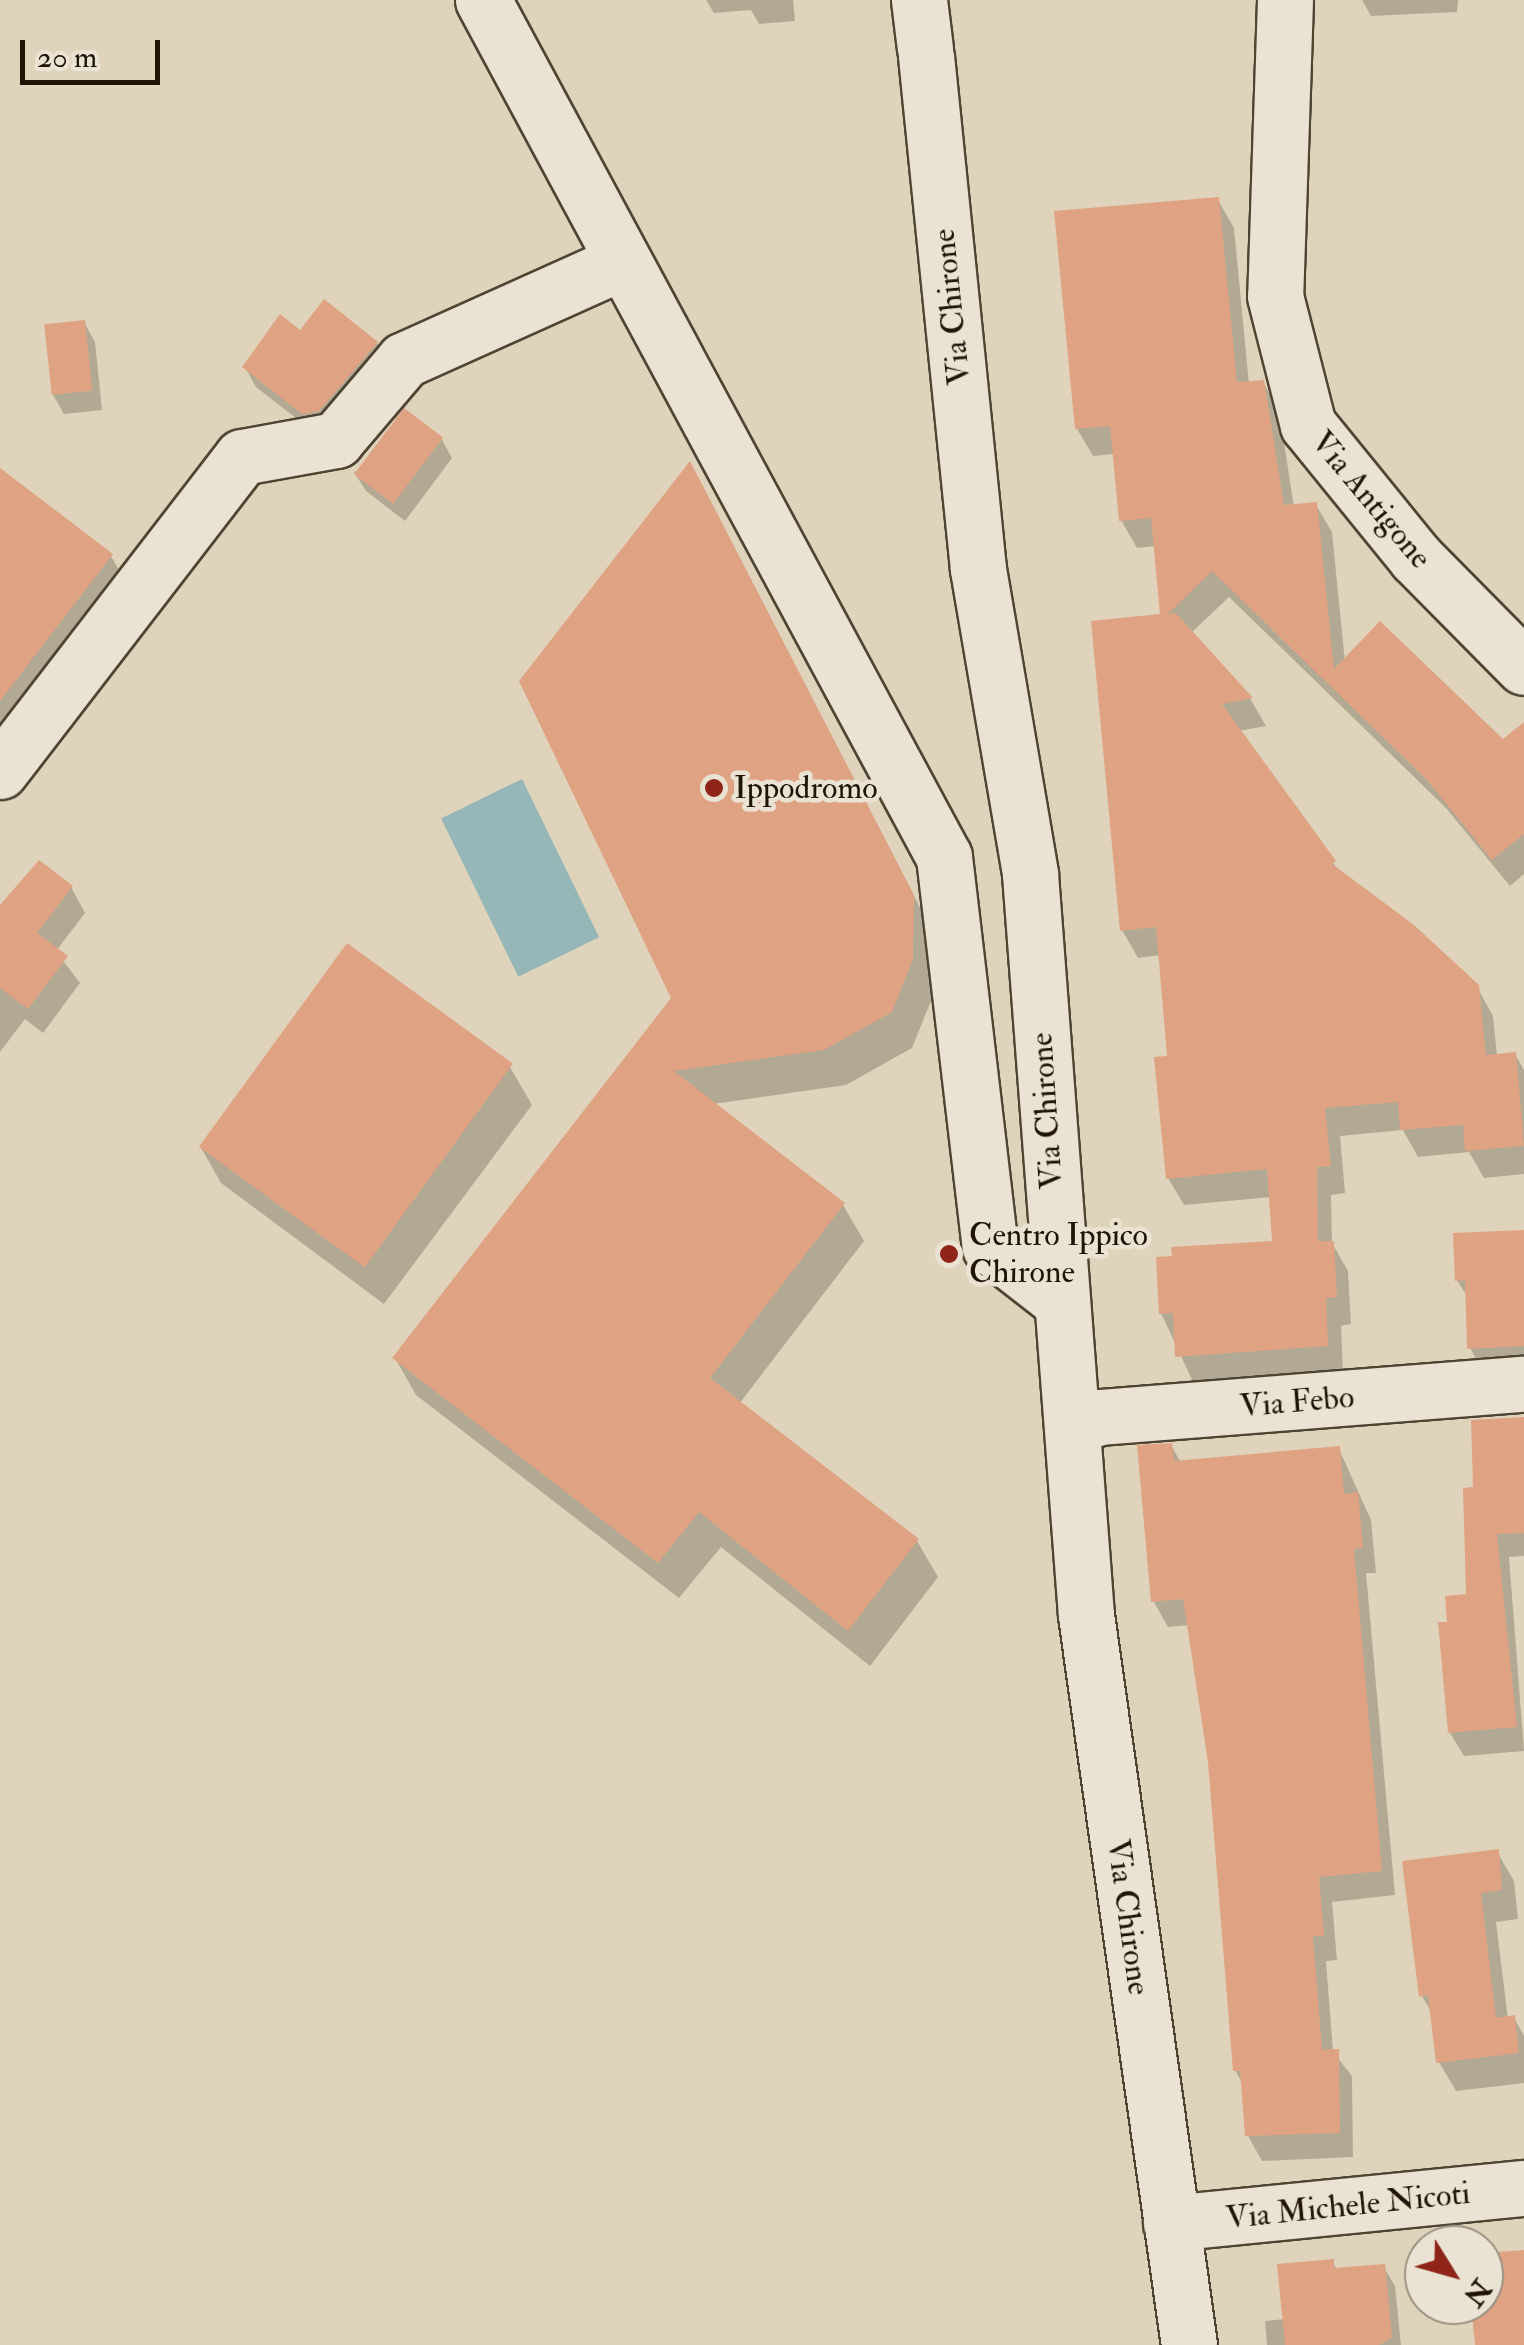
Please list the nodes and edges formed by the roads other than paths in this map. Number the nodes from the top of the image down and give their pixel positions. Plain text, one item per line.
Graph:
1 (483, 0) edge
2 (1285, 0) edge
3 (924, 35) edge
4 (622, 262) junction
5 (1524, 667) edge
6 (0, 771) edge
7 (1062, 1302) junction
8 (1524, 1384) edge
9 (1072, 1426) junction
10 (1524, 2188) edge
11 (1171, 2223) junction
12 (1188, 2345) edge

1 - 4 street
2 - 5 street, Via Antigone
3 - 7 street, Via Chirone
4 - 6 street
4 - 7 street
7 - 9 street, Via Chirone
8 - 9 street, Via Febo
9 - 11 street, Via Chirone
10 - 11 street, Via Michele Nicoti
11 - 12 street, Via Chirone

